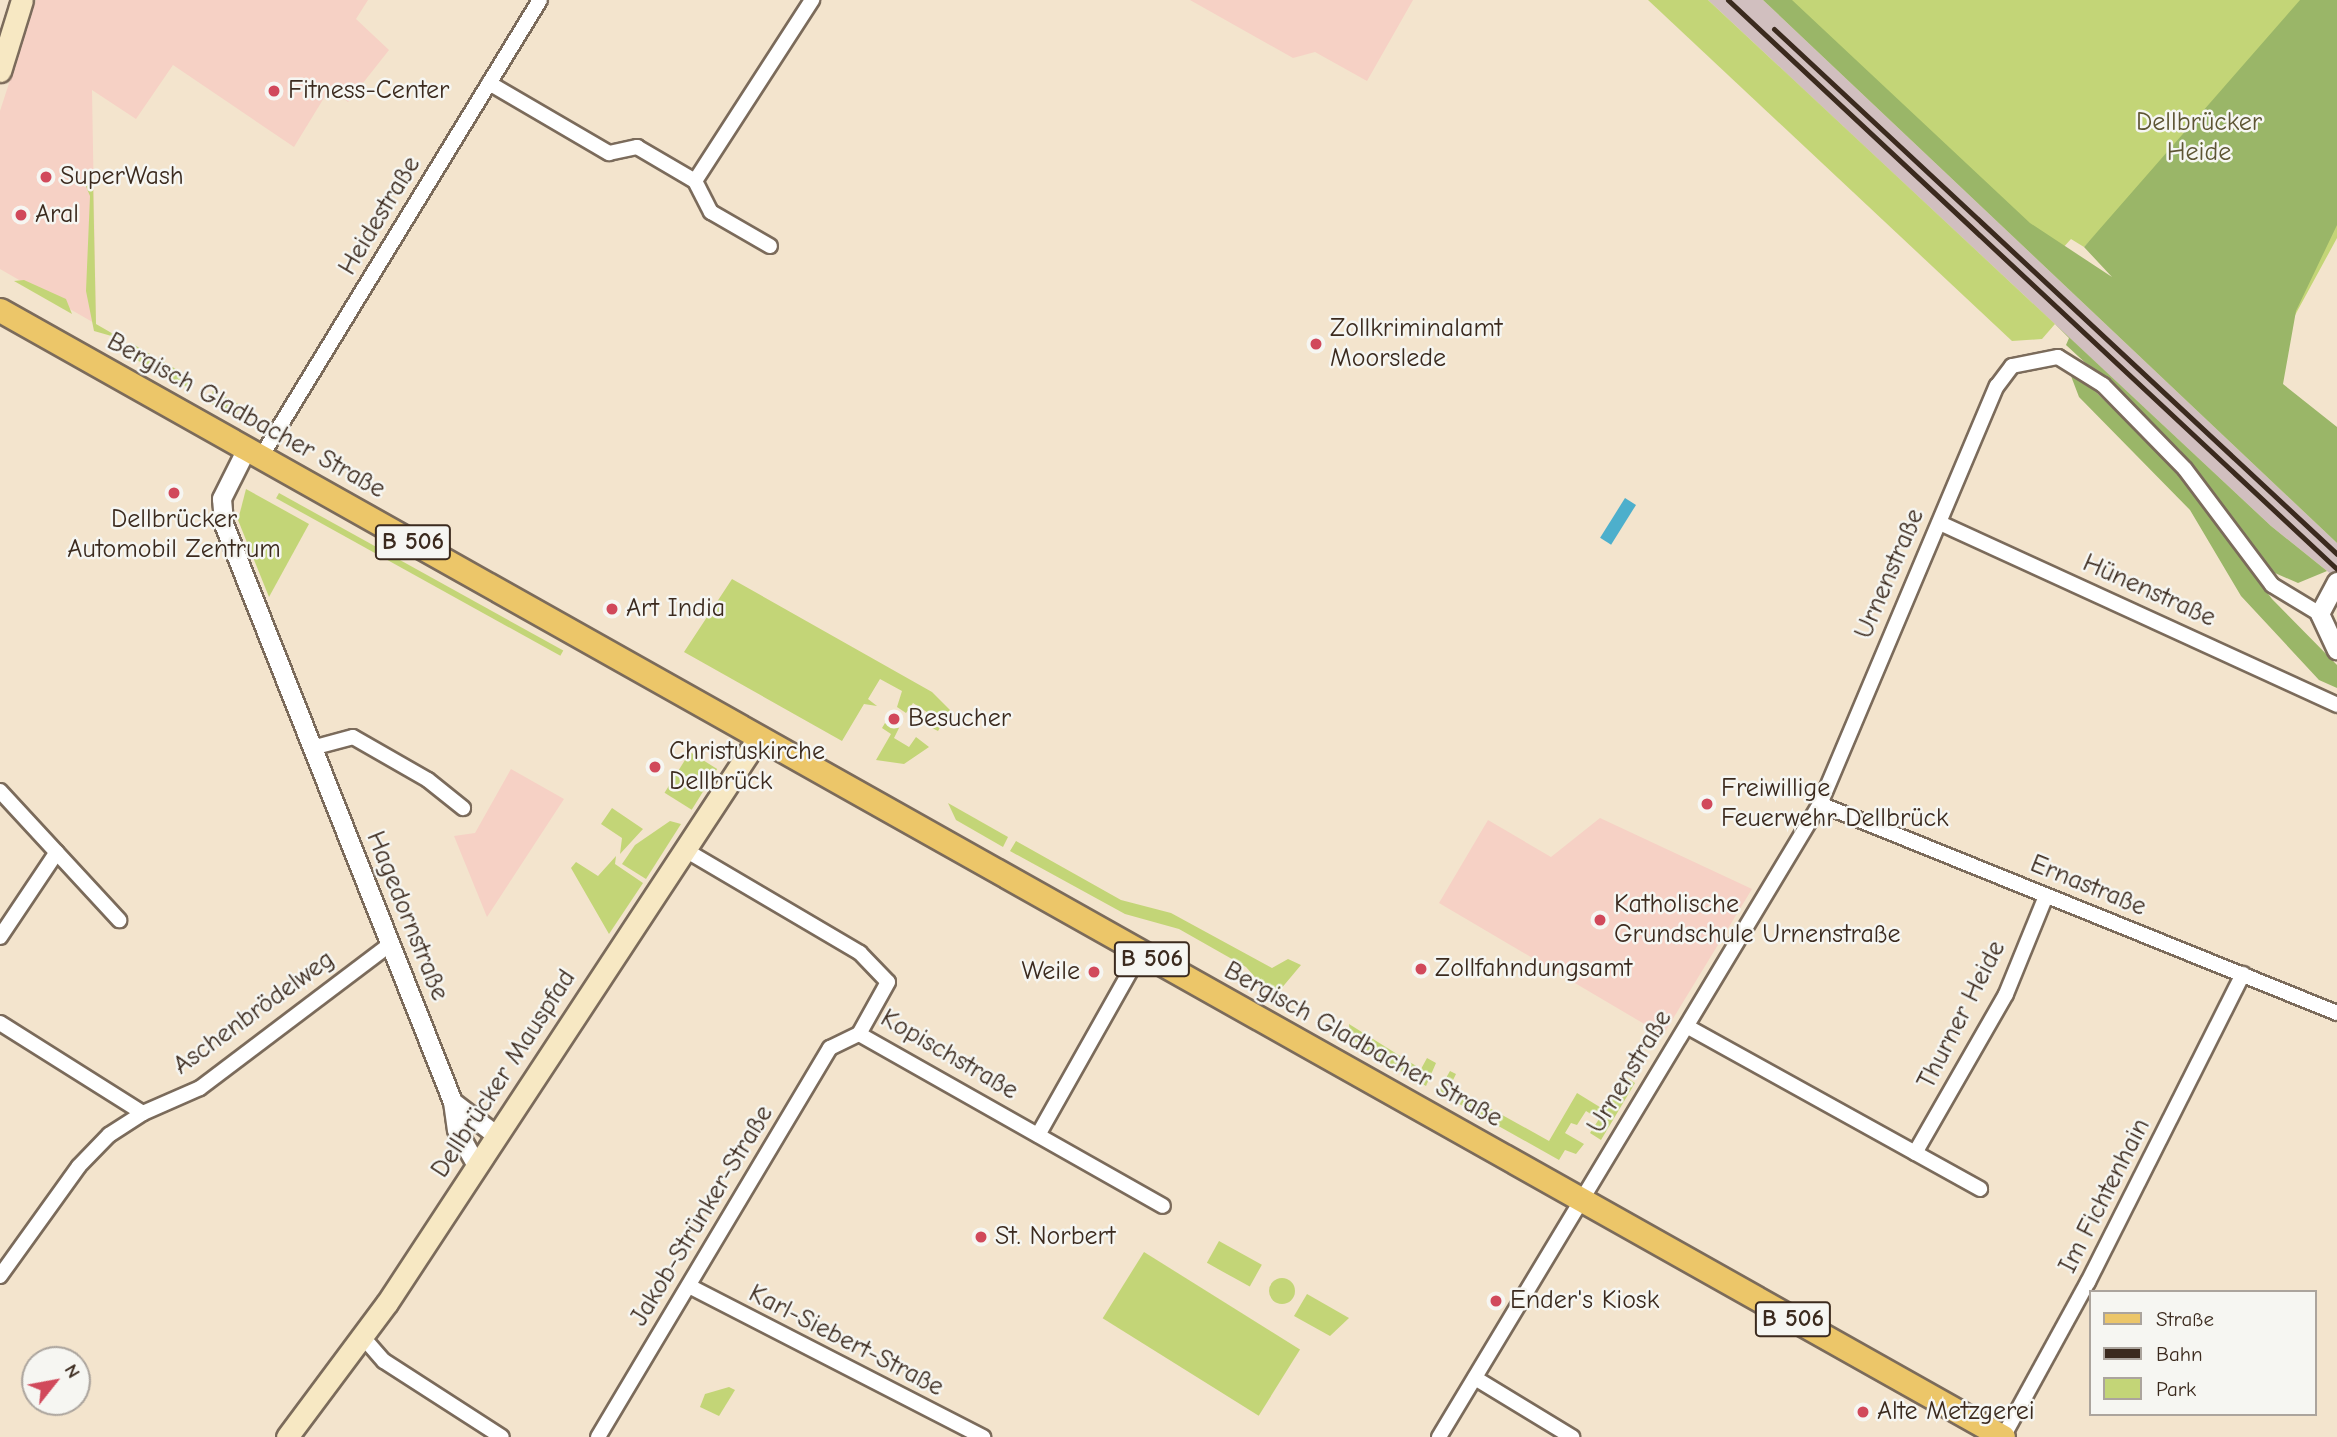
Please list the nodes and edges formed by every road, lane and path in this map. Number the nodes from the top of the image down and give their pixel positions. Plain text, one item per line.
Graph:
1 (22, 0) edge
2 (540, 0) edge
3 (811, 0) edge
4 (0, 71) edge
5 (489, 83) junction
6 (695, 181) junction
7 (770, 246) dead end
8 (0, 310) edge
9 (254, 453) junction
10 (1940, 523) junction
11 (2337, 582) edge
12 (2320, 614) junction
13 (2337, 650) edge
14 (2337, 705) edge
15 (760, 737) junction
16 (312, 748) junction
17 (0, 791) edge
18 (1821, 804) junction
19 (463, 808) dead end
20 (57, 852) junction
21 (687, 852) junction
22 (2046, 896) junction
23 (119, 920) dead end
24 (0, 937) edge
25 (389, 945) junction
26 (1141, 952) junction
27 (2243, 974) junction
28 (2337, 1013) edge
29 (0, 1023) edge
30 (1688, 1027) junction
31 (859, 1034) junction
32 (453, 1102) junction
33 (143, 1113) junction
34 (1038, 1135) junction
35 (496, 1136) junction
36 (1915, 1153) junction
37 (477, 1166) junction
38 (1980, 1189) dead end
39 (1583, 1201) junction
40 (1163, 1206) dead end
41 (0, 1276) edge
42 (688, 1286) junction
43 (362, 1336) junction
44 (1475, 1378) junction
45 (287, 1437) edge
46 (502, 1437) edge
47 (598, 1437) edge
48 (983, 1437) edge
49 (1438, 1437) edge
50 (1572, 1437) edge
51 (2003, 1437) edge

1 - 4 main road
2 - 5 street, Heidestraße
3 - 6 street
5 - 6 street
5 - 9 street, Heidestraße
6 - 7 street
8 - 9 main road, Bergisch Gladbacher Straße / B 506
9 - 15 main road, Bergisch Gladbacher Straße / B 506
9 - 16 street, Hagedornstraße
10 - 12 street, Urnenstraße
10 - 14 street, Hünenstraße
10 - 18 street, Urnenstraße
11 - 12 street
12 - 13 street
15 - 21 main road, Dellbrücker Mauspfad
15 - 26 main road, Bergisch Gladbacher Straße / B 506
16 - 19 street
16 - 25 street, Hagedornstraße
17 - 20 street
18 - 22 street, Ernastraße
18 - 30 street, Urnenstraße
20 - 23 street
20 - 24 street
21 - 31 street, Kopischstraße
21 - 35 main road, Dellbrücker Mauspfad
22 - 27 street, Ernastraße
22 - 36 street, Thurner Heide
25 - 32 street, Hagedornstraße
25 - 33 street, Aschenbrödelweg
26 - 34 street
26 - 39 main road, Bergisch Gladbacher Straße / B 506
27 - 28 street, Ernastraße
27 - 51 street, Im Fichtenhain
29 - 33 street
30 - 36 street
30 - 39 street, Urnenstraße
31 - 34 street, Kopischstraße
31 - 42 street, Jakob-Strünker-Straße
32 - 35 street, Hagedornstraße
32 - 37 street, Hagedornstraße
33 - 41 street, Aschenbrödelweg
34 - 40 street, Kopischstraße
35 - 37 main road, Dellbrücker Mauspfad
36 - 38 street
37 - 43 main road, Dellbrücker Mauspfad
39 - 44 street, Urnenstraße
39 - 51 main road, Bergisch Gladbacher Straße / B 506
42 - 47 street, Jakob-Strünker-Straße
42 - 48 street, Karl-Siebert-Straße
43 - 45 main road, Dellbrücker Mauspfad
43 - 46 street
44 - 49 street, Urnenstraße
44 - 50 street

